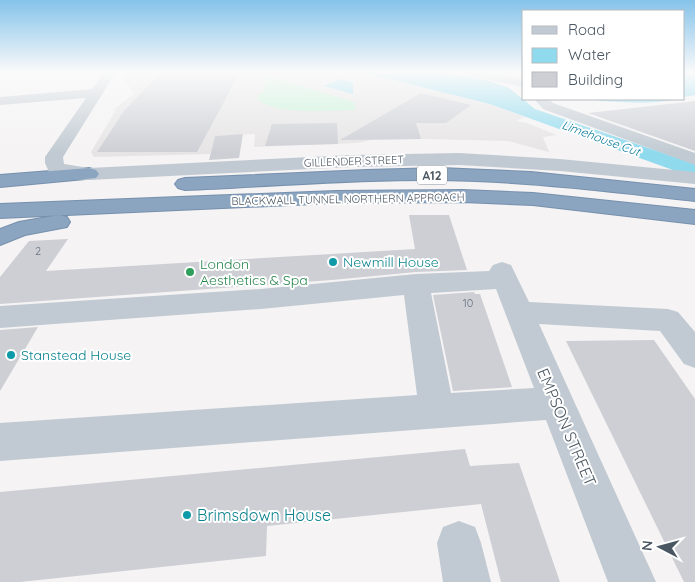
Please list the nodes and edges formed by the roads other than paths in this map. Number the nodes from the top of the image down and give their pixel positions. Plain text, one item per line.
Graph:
1 (43, 99) edge
2 (71, 99) edge
3 (92, 99) edge
4 (542, 100) edge
5 (0, 101) edge
6 (0, 106) edge
7 (54, 157) junction
8 (695, 159) edge
9 (89, 174) junction
10 (695, 178) edge
11 (0, 180) edge
12 (0, 192) edge
13 (695, 195) edge
14 (267, 201) junction
15 (0, 211) edge
16 (695, 216) edge
17 (0, 238) edge
18 (416, 284) junction
19 (519, 312) junction
20 (0, 317) edge
21 (681, 320) edge
22 (695, 355) edge
23 (558, 403) junction
24 (437, 410) junction
25 (0, 442) edge
26 (632, 582) edge

1 - 5 street
2 - 6 street
3 - 7 street
4 - 8 street
7 - 9 street, GILLENDER STREET
7 - 11 highway
9 - 10 street, GILLENDER STREET
9 - 11 highway
12 - 13 highway, BLACKWALL TUNNEL NORTHERN APPROACH / A12
14 - 15 highway, BLACKWALL TUNNEL NORTHERN APPROACH / A12
14 - 16 highway, BLACKWALL TUNNEL NORTHERN APPROACH / A12
14 - 17 highway
18 - 19 street, EMPSON STREET
18 - 20 street
18 - 24 street
19 - 21 street
19 - 23 street, EMPSON STREET
21 - 22 street
23 - 24 street
23 - 26 street, EMPSON STREET
24 - 25 street

